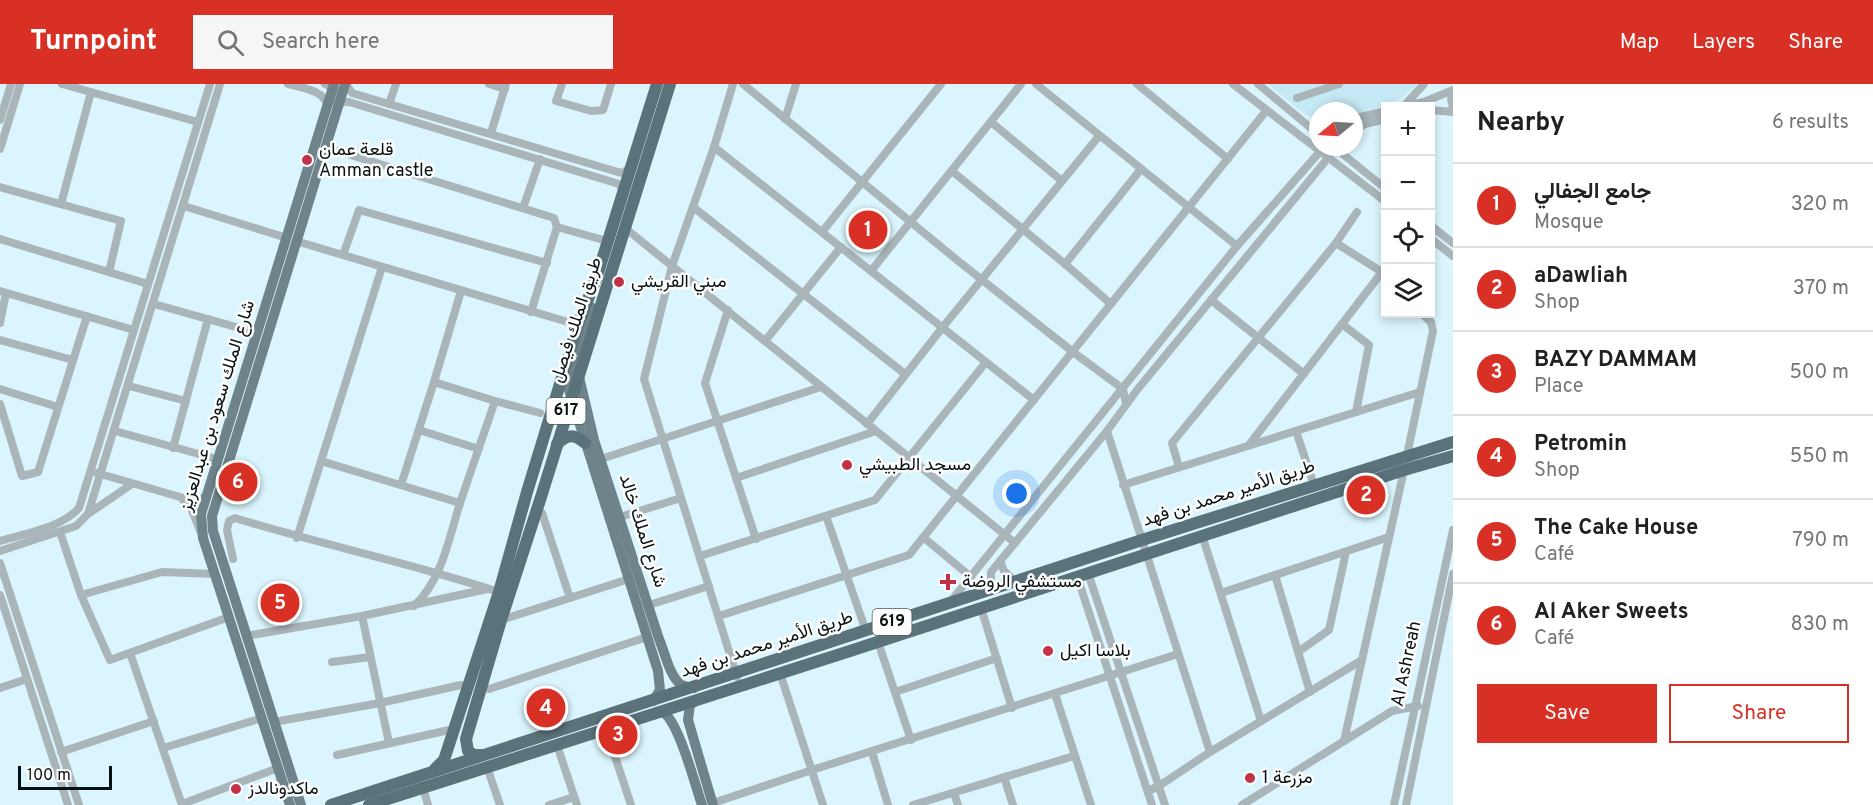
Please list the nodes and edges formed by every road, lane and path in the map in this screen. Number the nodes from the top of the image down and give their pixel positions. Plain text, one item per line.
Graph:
1 (11, 84) edge
2 (20, 84) edge
3 (62, 84) edge
4 (210, 84) edge
5 (220, 84) edge
6 (288, 84) edge
7 (345, 84) edge
8 (396, 84) edge
9 (489, 84) edge
10 (561, 84) edge
11 (611, 84) edge
12 (657, 84) edge
13 (670, 84) edge
14 (733, 84) edge
15 (743, 84) edge
16 (796, 84) edge
17 (940, 84) edge
18 (1021, 84) edge
19 (1036, 84) edge
20 (1137, 84) edge
21 (1233, 84) edge
22 (1258, 84) edge
23 (1339, 84) edge
24 (1424, 84) edge
25 (331, 85) edge
26 (505, 86) edge
27 (1453, 91) edge
28 (92, 92) junction
29 (1297, 98) dead end
30 (365, 102) junction
31 (1408, 102) edge
32 (1424, 102) edge
33 (389, 104) junction
34 (333, 106) junction
35 (1435, 110) edge
36 (1453, 110) edge
37 (1266, 111) junction
38 (1381, 112) edge
39 (1363, 116) edge
40 (0, 117) edge
41 (785, 120) junction
42 (1381, 120) edge
43 (198, 122) junction
44 (991, 122) junction
45 (1363, 125) edge
46 (1309, 126) edge
47 (491, 133) junction
48 (1099, 136) junction
49 (1309, 140) edge
50 (327, 142) junction
51 (714, 147) junction
52 (0, 150) edge
53 (1316, 156) edge
54 (1347, 156) edge
55 (1328, 158) joint
56 (540, 159) junction
57 (1228, 159) junction
58 (599, 166) junction
59 (632, 166) junction
60 (1141, 169) junction
61 (952, 171) junction
62 (596, 177) junction
63 (1062, 181) junction
64 (862, 183) junction
65 (1381, 185) edge
66 (0, 187) edge
67 (624, 192) junction
68 (1381, 198) edge
69 (61, 204) junction
70 (184, 206) junction
71 (693, 207) junction
72 (1190, 207) junction
73 (523, 208) junction
74 (1357, 212) dead end
75 (910, 222) junction
76 (557, 227) junction
77 (625, 228) junction
78 (1022, 228) junction
79 (1435, 228) edge
80 (822, 232) junction
81 (0, 239) edge
82 (292, 239) junction
83 (1435, 241) edge
84 (608, 242) junction
85 (1336, 243) junction
86 (1453, 243) edge
87 (1237, 246) junction
88 (841, 247) junction
89 (343, 255) junction
90 (1453, 256) edge
91 (547, 263) junction
92 (1065, 264) junction
93 (672, 266) junction
94 (382, 267) junction
95 (871, 271) junction
96 (1381, 271) edge
97 (109, 272) junction
98 (597, 276) junction
99 (982, 279) junction
100 (1381, 280) edge
101 (148, 284) junction
102 (461, 291) junction
103 (3, 292) edge
104 (804, 294) junction
105 (1211, 300) junction
106 (154, 304) junction
107 (1111, 304) junction
108 (728, 310) junction
109 (531, 312) junction
110 (87, 316) junction
111 (1426, 318) edge
112 (208, 319) junction
113 (0, 323) edge
114 (1342, 324) junction
115 (578, 325) junction
116 (942, 328) junction
117 (134, 330) junction
118 (256, 333) junction
119 (1258, 338) junction
120 (0, 340) edge
121 (765, 341) junction
122 (251, 350) junction
123 (1073, 352) junction
124 (73, 360) junction
125 (986, 363) junction
126 (579, 371) junction
127 (905, 374) junction
128 (1304, 375) junction
129 (434, 382) junction
130 (129, 386) junction
131 (821, 387) junction
132 (0, 389) edge
133 (1123, 389) junction
134 (1420, 392) junction
135 (571, 398) junction
136 (1034, 400) junction
137 (186, 401) junction
138 (495, 401) junction
139 (0, 404) edge
140 (1126, 404) junction
141 (246, 405) junction
142 (58, 407) junction
143 (1356, 412) junction
144 (540, 413) dead end
145 (571, 417) junction
146 (717, 420) junction
147 (867, 424) junction
148 (418, 430) junction
149 (115, 431) junction
150 (876, 431) junction
151 (1107, 431) junction
152 (1296, 431) junction
153 (663, 438) junction
154 (1453, 442) edge
155 (585, 443) junction
156 (556, 445) junction
157 (1249, 446) junction
158 (173, 448) junction
159 (479, 449) junction
160 (600, 455) junction
161 (1407, 455) junction
162 (1453, 456) edge
163 (217, 459) junction
164 (910, 459) junction
165 (321, 461) junction
166 (1179, 468) junction
167 (1404, 470) junction
168 (90, 471) junction
169 (101, 475) junction
170 (736, 478) junction
171 (132, 484) junction
172 (401, 485) junction
173 (1123, 485) junction
174 (1314, 485) junction
175 (206, 495) junction
176 (957, 497) junction
177 (180, 498) junction
178 (681, 498) junction
179 (460, 503) junction
180 (536, 511) junction
181 (88, 514) junction
182 (826, 516) junction
183 (620, 517) junction
184 (1453, 530) edge
185 (60, 532) junction
186 (1202, 535) junction
187 (1005, 536) junction
188 (924, 537) junction
189 (1389, 537) junction
190 (203, 538) junction
191 (297, 538) junction
192 (756, 539) junction
193 (1142, 540) junction
194 (0, 541) edge
195 (1015, 543) junction
196 (513, 547) junction
197 (0, 551) edge
198 (1346, 552) junction
199 (1146, 554) junction
200 (700, 556) junction
201 (233, 559) dead end
202 (1000, 561) junction
203 (0, 563) edge
204 (215, 574) junction
205 (438, 574) junction
206 (847, 574) junction
207 (1082, 574) junction
208 (1453, 574) edge
209 (1275, 575) junction
210 (971, 577) junction
211 (628, 579) junction
212 (1016, 582) junction
213 (709, 586) junction
214 (996, 588) junction
215 (494, 591) junction
216 (1221, 593) junction
217 (81, 595) junction
218 (0, 596) edge
219 (570, 598) junction
220 (1450, 600) edge
221 (949, 604) junction
222 (649, 605) junction
223 (414, 606) junction
224 (981, 608) junction
225 (718, 615) junction
226 (362, 616) junction
227 (229, 617) junction
228 (501, 620) junction
229 (4, 623) edge
230 (866, 631) junction
231 (246, 636) junction
232 (647, 637) junction
233 (878, 642) junction
234 (1298, 652) junction
235 (130, 653) junction
236 (241, 653) junction
237 (1178, 654) junction
238 (370, 657) junction
239 (997, 658) junction
240 (1362, 660) junction
241 (332, 662) dead end
242 (670, 668) junction
243 (658, 671) junction
244 (736, 673) junction
245 (780, 673) junction
246 (1121, 673) junction
247 (1109, 677) junction
248 (27, 679) junction
249 (740, 686) junction
250 (475, 687) junction
251 (0, 688) edge
252 (895, 692) junction
253 (1310, 692) junction
254 (696, 694) junction
255 (1055, 694) junction
256 (380, 704) junction
257 (1415, 705) junction
258 (1427, 706) junction
259 (655, 707) junction
260 (1012, 708) junction
261 (262, 718) junction
262 (154, 721) junction
263 (1261, 721) junction
264 (274, 722) junction
265 (606, 729) junction
266 (451, 732) junction
267 (690, 732) junction
268 (679, 737) junction
269 (466, 739) junction
270 (911, 740) junction
271 (1344, 741) junction
272 (389, 743) junction
273 (557, 745) junction
274 (164, 748) junction
275 (61, 752) junction
276 (872, 752) junction
277 (1210, 752) junction
278 (337, 755) dead end
279 (1074, 756) junction
280 (486, 760) junction
281 (278, 768) junction
282 (812, 770) junction
283 (432, 771) junction
284 (1004, 777) junction
285 (1159, 786) junction
286 (423, 788) junction
287 (1148, 791) junction
288 (954, 793) junction
289 (575, 801) edge
290 (182, 804) edge
291 (375, 804) edge
292 (68, 805) edge
293 (79, 805) edge
294 (290, 805) edge
295 (301, 805) edge
296 (331, 805) edge
297 (428, 805) edge
298 (500, 805) edge
299 (549, 805) edge
300 (631, 805) edge
301 (709, 805) edge
302 (823, 805) edge
303 (888, 805) edge
304 (913, 805) edge
305 (958, 805) edge
306 (1013, 805) edge
307 (1091, 805) edge
308 (1152, 805) edge
309 (1165, 805) edge
310 (1242, 805) edge
311 (1394, 805) edge
312 (1406, 805) edge

1 - 40 street
2 - 52 street
3 - 28 street
4 - 43 street
5 - 70 street
6 - 34 street
7 - 30 street
7 - 34 main road, شارع الملك سعود بن عبدالعزيز
8 - 33 street
9 - 26 street
10 - 11 street
12 - 59 highway, طريق الملك فيصل / 617
13 - 77 highway, طريق الملك فيصل / 617
14 - 51 street
15 - 41 street
16 - 41 street
17 - 64 street
18 - 44 street
19 - 48 street
20 - 57 street
21 - 37 street
22 - 46 street
23 - 29 street
24 - 31 street
25 - 34 main road, شارع الملك سعود بن عبدالعزيز
25 - 50 street
26 - 47 street
27 - 32 street
27 - 36 street
28 - 43 street
28 - 69 street
30 - 33 street
30 - 34 street
30 - 56 street
33 - 47 street
34 - 50 main road, شارع الملك سعود بن عبدالعزيز
34 - 82 main road, شارع الملك سعود بن عبدالعزيز
35 - 36 street
37 - 49 street
37 - 57 street
38 - 39 street
41 - 64 street
42 - 45 street
43 - 101 street
44 - 61 street
44 - 63 street
47 - 58 street
48 - 60 street
48 - 63 street
50 - 73 street
50 - 82 main road, شارع الملك سعود بن عبدالعزيز
51 - 71 street
51 - 80 street
53 - 87 street
54 - 65 street
55 - 68 street
55 - 105 street
56 - 62 street
56 - 73 street
57 - 72 street
58 - 59 street
58 - 62 street
59 - 67 highway, طريق الملك فيصل / 617
60 - 72 street
60 - 92 street
61 - 75 street
61 - 78 street
62 - 67 street
63 - 78 street
64 - 75 street
64 - 80 street
66 - 69 street
67 - 84 highway, طريق الملك فيصل / 617
69 - 97 street
70 - 82 street
70 - 106 street
71 - 93 street
71 - 104 street
72 - 87 street
72 - 107 street
73 - 76 street
74 - 85 street
75 - 95 street
75 - 99 street
76 - 84 street
76 - 91 street
77 - 93 street
77 - 126 highway, طريق الملك فيصل / 617
78 - 92 street
78 - 99 street
79 - 86 street
80 - 88 street
81 - 97 street
82 - 89 street
82 - 118 main road, شارع الملك سعود بن عبدالعزيز
82 - 141 main road, شارع الملك سعود بن عبدالعزيز
83 - 90 street
84 - 98 highway, طريق الملك فيصل / 617
85 - 96 street
85 - 119 street
87 - 133 street
88 - 95 street
88 - 104 street
89 - 91 street
89 - 94 street
91 - 109 street
92 - 107 street
93 - 108 street
93 - 153 street
94 - 102 street
94 - 165 street
95 - 116 street
97 - 101 street
98 - 115 highway, طريق الملك فيصل / 617
98 - 135 main road
99 - 116 street
99 - 123 street
100 - 114 street
101 - 117 street
102 - 109 street
102 - 129 street
103 - 110 street
103 - 113 street
104 - 121 street
104 - 127 street
105 - 119 street
105 - 140 street
106 - 112 street
106 - 130 street
107 - 123 street
108 - 121 street
108 - 146 street
109 - 115 street
110 - 117 street
110 - 124 street
111 - 134 street
112 - 118 street
112 - 137 street
114 - 128 street
114 - 143 street
115 - 196 highway, طريق الملك فيصل / 617
116 - 125 street
116 - 127 street
117 - 168 street
118 - 122 main road, شارع الملك سعود بن عبدالعزيز
119 - 128 street
119 - 166 street
120 - 124 street
121 - 131 street
122 - 141 main road
122 - 163 main road, شارع الملك سعود بن عبدالعزيز
123 - 133 street
123 - 136 street
124 - 142 street
125 - 136 street
125 - 164 street
126 - 135 highway, طريق الملك فيصل / 617
126 - 160 main road, شارع الملك خالد
127 - 147 street
128 - 157 street
129 - 138 street
129 - 148 street
130 - 137 street
130 - 149 street
131 - 146 street
131 - 147 street
132 - 142 street
133 - 140 street
133 - 187 street
134 - 143 street
134 - 161 street
135 - 145 highway, طريق الملك فيصل / 617
136 - 176 street
137 - 158 street
138 - 144 street
138 - 159 street
139 - 142 street
140 - 151 street
141 - 231 main road, شارع الملك سعود بن عبدالعزيز
143 - 152 street
145 - 155 main road, شارع الملك خالد
145 - 156 highway, طريق الملك فيصل / 617
145 - 160 main road
145 - 196 highway
146 - 153 street
146 - 170 street
147 - 150 street
148 - 159 street
148 - 172 street
149 - 158 street
149 - 169 street
150 - 164 street
150 - 170 street
151 - 173 street
151 - 195 street
152 - 157 street
152 - 174 street
153 - 160 street
153 - 178 street
154 - 161 highway, طريق الأمير محمد بن فهد / 619
155 - 156 highway
155 - 211 main road, شارع الملك خالد
156 - 180 highway, طريق الملك فيصل / 617
157 - 166 street
158 - 163 street
159 - 179 street
160 - 183 main road, شارع الملك خالد
161 - 174 highway, طريق الأمير محمد بن فهد / 619
162 - 167 highway, طريق الأمير محمد بن فهد / 619
163 - 175 main road, شارع الملك سعود بن عبدالعزيز
164 - 176 street
164 - 182 street
165 - 172 street
165 - 191 street
166 - 173 street
167 - 186 highway, طريق الأمير محمد بن فهد / 619
167 - 189 street
168 - 169 street
168 - 194 street
169 - 171 street
169 - 181 street
170 - 192 street
171 - 177 street
171 - 181 street
172 - 179 street
173 - 193 street
174 - 193 highway, طريق الأمير محمد بن فهد / 619
175 - 177 street
175 - 190 main road, شارع الملك سعود بن عبدالعزيز
176 - 187 street
176 - 188 street
177 - 190 street
178 - 183 street
178 - 200 street
179 - 205 street
180 - 219 street
180 - 228 highway, طريق الملك فيصل / 617
181 - 185 street
182 - 192 street
182 - 206 street
183 - 222 main road, شارع الملك خالد
184 - 257 street, Al Ashreah
185 - 197 street
185 - 217 street
186 - 199 highway, طريق الأمير محمد بن فهد / 619
186 - 216 street
187 - 195 street
187 - 210 street
188 - 206 street
188 - 210 street
189 - 198 street
189 - 240 street
190 - 204 main road, شارع الملك سعود بن عبدالعزيز
191 - 201 street
191 - 205 street
192 - 200 street
193 - 199 street
193 - 212 highway, طريق الأمير محمد بن فهد / 619
195 - 202 street
196 - 215 highway, طريق الملك فيصل / 617
198 - 209 street
198 - 234 street
199 - 207 highway, طريق الأمير محمد بن فهد / 619
199 - 237 street
200 - 213 street
202 - 212 street
202 - 214 street
203 - 275 street
204 - 217 street
204 - 227 main road, شارع الملك سعود بن عبدالعزيز
205 - 215 street
205 - 223 street
206 - 225 street
206 - 230 street
207 - 224 highway, طريق الأمير محمد بن فهد / 619
207 - 246 street
207 - 247 street
208 - 220 street
209 - 216 street
209 - 234 street
210 - 221 street
211 - 219 street
211 - 232 main road, شارع الملك خالد
212 - 214 highway, طريق الأمير محمد بن فهد / 619
213 - 222 street
213 - 225 street
214 - 221 highway, طريق الأمير محمد بن فهد / 619
215 - 223 street
215 - 250 highway, طريق الملك فيصل / 617
216 - 263 street
217 - 235 street
218 - 229 street
219 - 228 street
220 - 258 street
221 - 230 highway, طريق الأمير محمد بن فهد / 619
222 - 242 main road, شارع الملك خالد
223 - 226 street
224 - 233 highway, طريق الأمير محمد بن فهد / 619
224 - 239 street
225 - 244 street
226 - 231 street
226 - 238 street
227 - 235 street
227 - 236 main road, شارع الملك سعود بن عبدالعزيز
228 - 250 highway, طريق الملك فيصل / 617
229 - 248 street
230 - 244 highway, طريق الأمير محمد بن فهد / 619
231 - 264 main road, شارع الملك سعود بن عبدالعزيز
232 - 243 main road, شارع الملك خالد
232 - 250 street
233 - 245 highway, طريق الأمير محمد بن فهد / 619
233 - 252 street
234 - 253 street
235 - 262 street
236 - 261 main road, شارع الملك سعود بن عبدالعزيز
236 - 264 main road
237 - 246 street
237 - 277 street
238 - 241 street
238 - 256 street
239 - 252 street
239 - 260 street
240 - 253 street
240 - 271 street
242 - 243 main road
242 - 254 main road, شارع الملك خالد
243 - 259 main road, شارع الملك خالد
244 - 249 street
244 - 254 highway, طريق الأمير محمد بن فهد / 619
245 - 249 highway, طريق الأمير محمد بن فهد / 619
245 - 282 street
246 - 247 street
246 - 285 street
247 - 255 street
247 - 287 street
248 - 251 street
248 - 292 street
249 - 254 highway, طريق الأمير محمد بن فهد / 619
250 - 256 street
250 - 266 highway, طريق الملك فيصل / 617
250 - 269 highway, طريق الملك فيصل / 617
252 - 270 street
253 - 263 street
254 - 259 highway, طريق الأمير محمد بن فهد / 619
254 - 267 main road
255 - 260 street
255 - 279 street
256 - 264 street
256 - 272 street
257 - 258 street
257 - 271 street
257 - 311 street, Al Ashreah
258 - 312 street
259 - 265 highway, طريق الأمير محمد بن فهد / 619
259 - 268 main road
259 - 280 highway, طريق الأمير محمد بن فهد / 619
260 - 270 street
261 - 274 street
261 - 281 main road, شارع الملك سعود بن عبدالعزيز
262 - 274 street
262 - 275 street
263 - 277 street
264 - 295 main road, شارع الملك سعود بن عبدالعزيز
265 - 273 highway, طريق الأمير محمد بن فهد / 619
265 - 300 street
266 - 269 highway
266 - 272 street
266 - 283 highway, طريق الملك فيصل
267 - 268 main road
267 - 301 main road
268 - 301 main road
269 - 280 highway
270 - 276 street
271 - 310 street
272 - 278 street
273 - 280 highway, طريق الأمير محمد بن فهد / 619
273 - 289 street
274 - 290 street
275 - 293 street
276 - 282 street
276 - 303 street
277 - 285 street
279 - 284 street
279 - 307 street
280 - 283 highway, طريق الأمير محمد بن فهد / 619
280 - 286 highway, طريق الأمير محمد بن فهد / 619
280 - 298 street
281 - 290 street
281 - 294 main road, شارع الملك سعود بن عبدالعزيز
282 - 301 street
282 - 302 street
283 - 296 highway, طريق الأمير محمد بن فهد / 619
284 - 288 street
284 - 306 street
285 - 287 street
285 - 309 street
286 - 291 highway, طريق الأمير محمد بن فهد / 619
286 - 297 street
287 - 308 street
288 - 304 street
288 - 305 street
289 - 299 street

